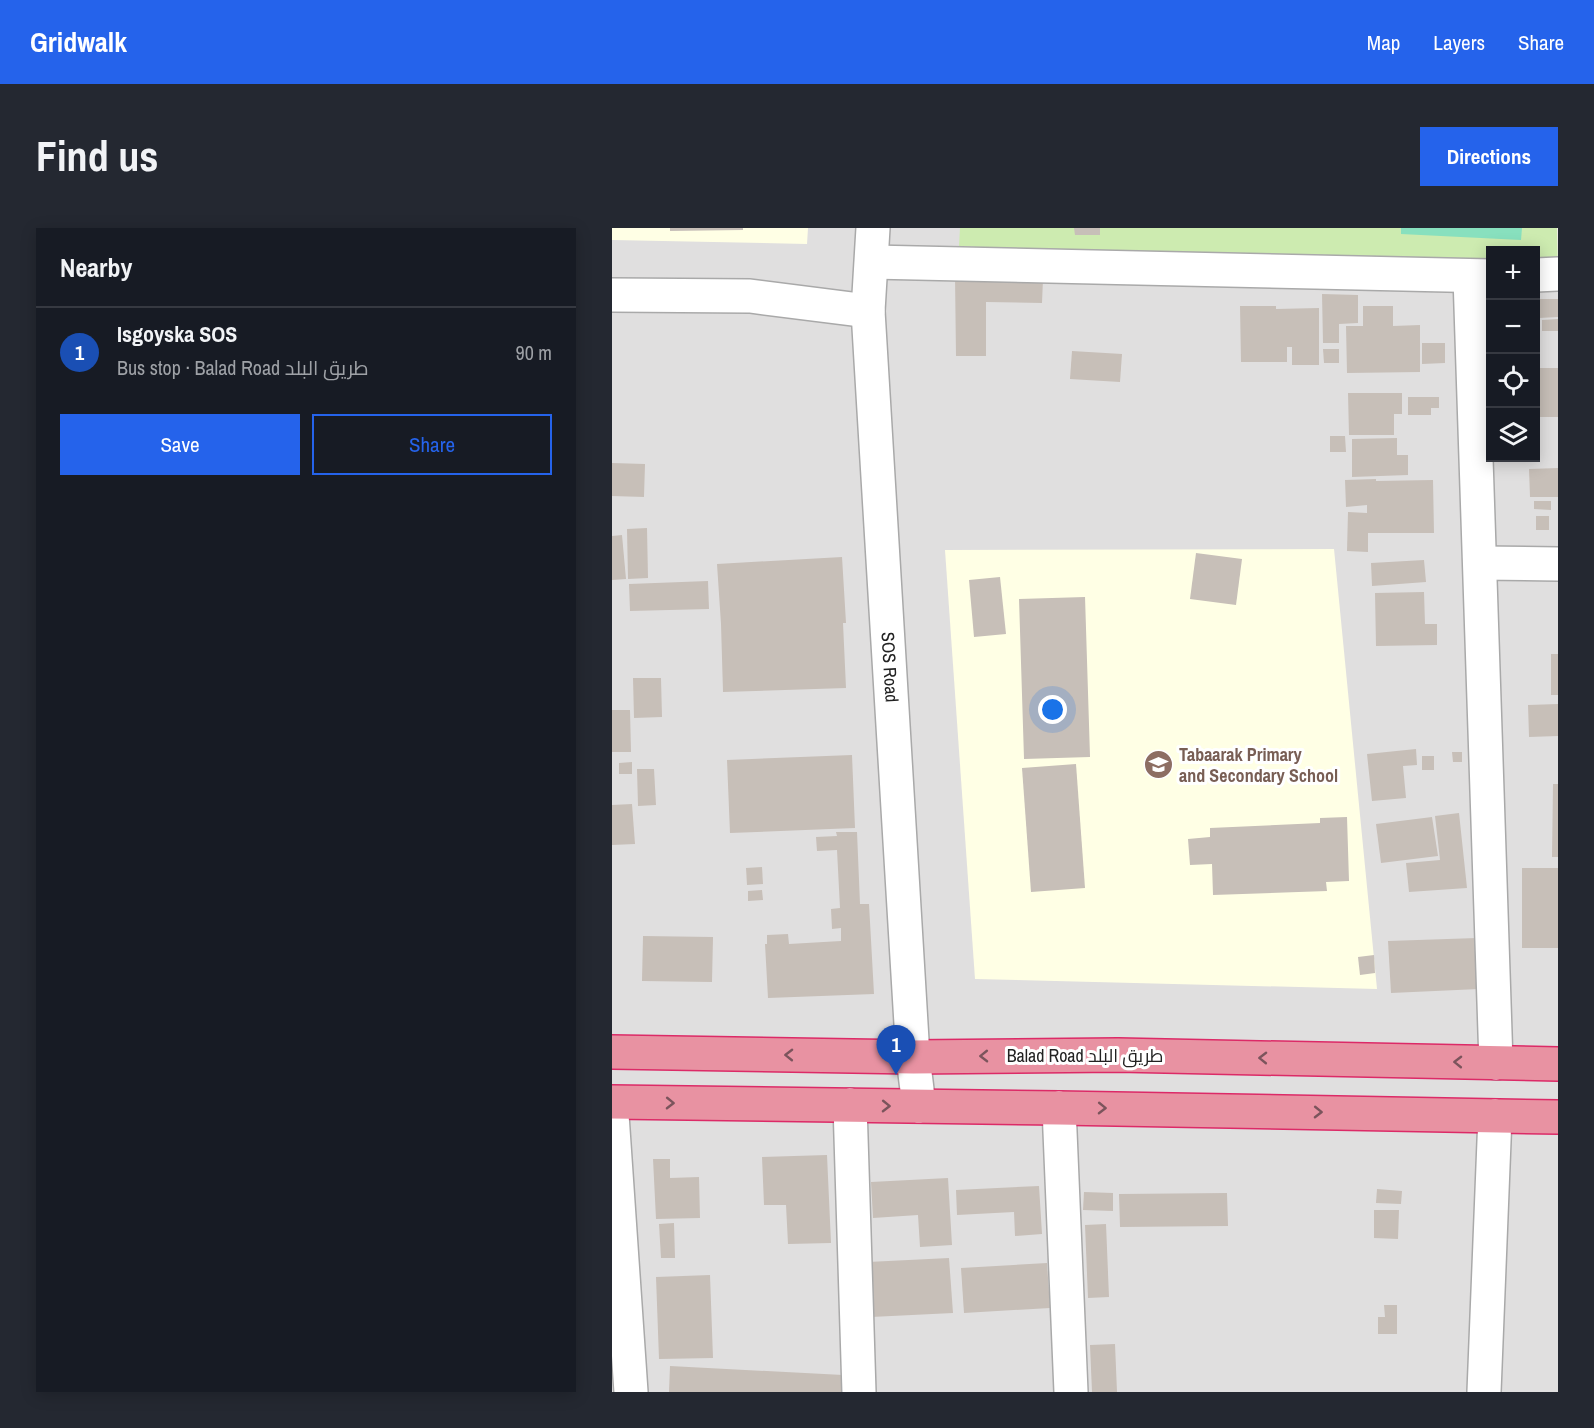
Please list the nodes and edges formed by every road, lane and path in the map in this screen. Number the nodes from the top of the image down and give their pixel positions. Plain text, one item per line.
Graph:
1 (873, 228) edge
2 (872, 262) junction
3 (1558, 274) edge
4 (1540, 275) edge
5 (1480, 277) edge
6 (612, 295) edge
7 (868, 311) junction
8 (1480, 563) junction
9 (1558, 564) edge
10 (612, 1052) edge
11 (913, 1057) junction
12 (1496, 1063) junction
13 (1558, 1064) edge
14 (612, 1102) edge
15 (850, 1105) junction
16 (919, 1106) junction
17 (1059, 1108) junction
18 (612, 1115) edge
19 (1495, 1116) junction
20 (1558, 1117) edge
21 (632, 1392) edge
22 (859, 1392) edge
23 (1071, 1392) edge
24 (1484, 1392) edge

1 - 2 street, SOS Road
2 - 5 street
2 - 7 street, SOS Road
3 - 4 street
5 - 8 street
6 - 7 street
7 - 11 street, SOS Road
8 - 9 street
8 - 12 street
11 -> 10 highway, Balad Road طريق البلد
12 -> 11 highway, Balad Road طريق البلد
11 - 16 street, SOS Road
12 - 13 highway, Balad Road طريق البلد
14 -> 15 highway
15 -> 16 highway
15 - 22 street
16 - 17 highway
17 -> 19 highway
17 - 23 street
18 - 21 street
19 - 20 highway
19 - 24 street

